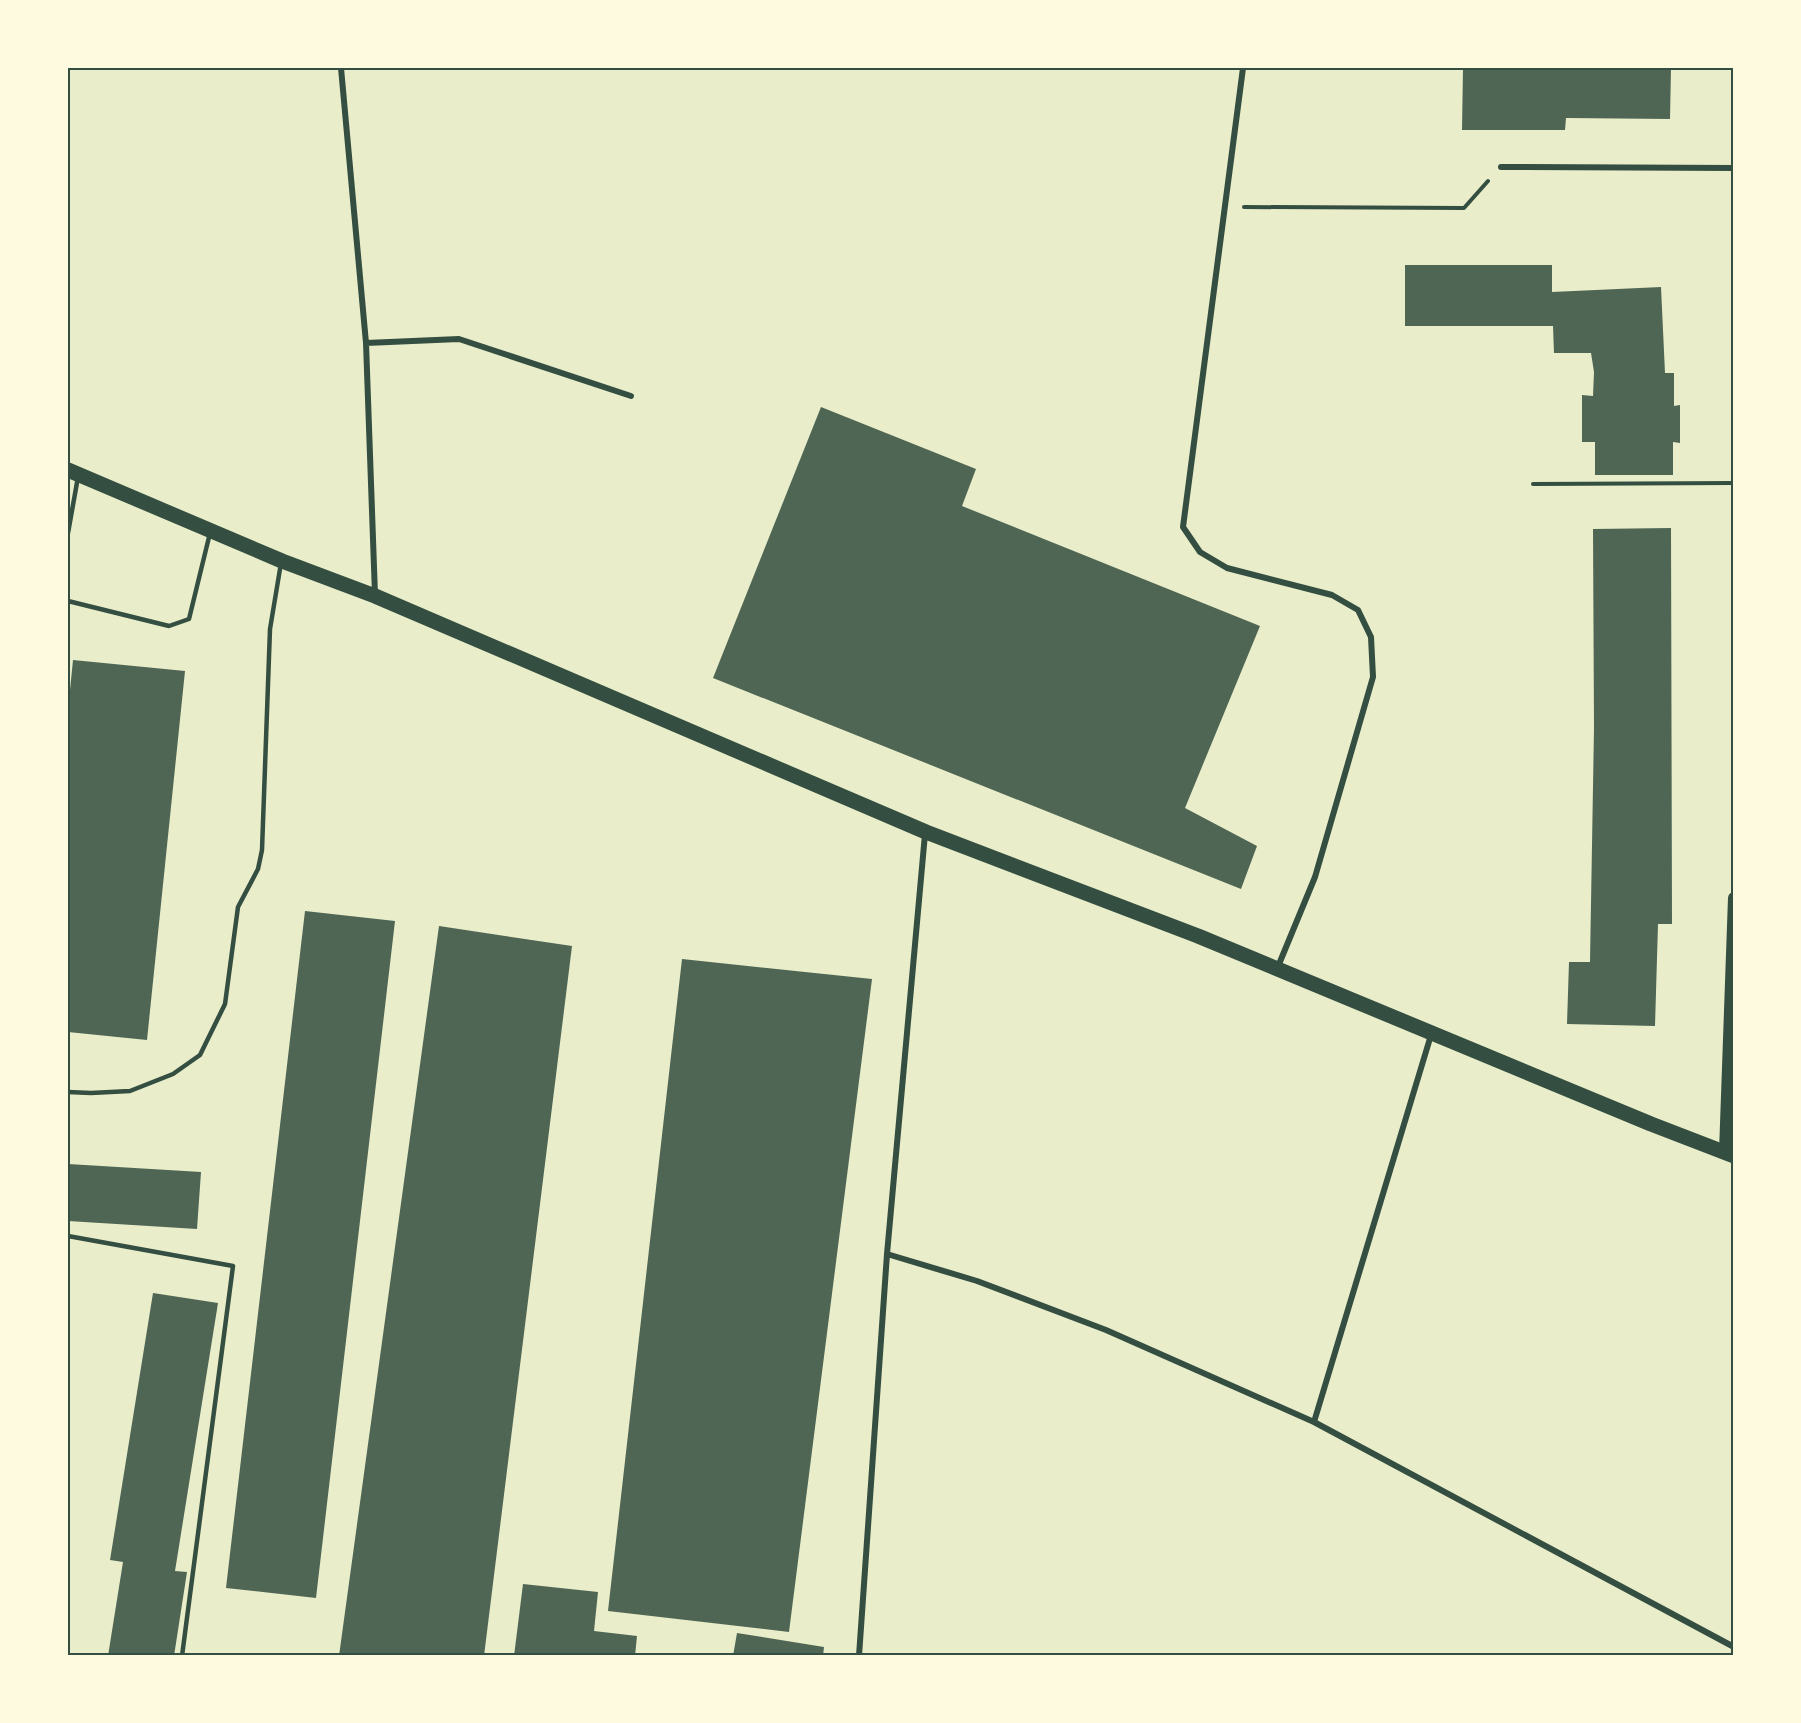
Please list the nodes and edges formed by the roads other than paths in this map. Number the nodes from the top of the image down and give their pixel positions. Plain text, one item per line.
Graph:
1 (341, 68) edge
2 (1243, 68) edge
3 (1501, 167) road end
4 (1734, 168) edge
5 (366, 343) junction
6 (631, 396) dead end
7 (73, 472) edge
8 (210, 531) junction
9 (68, 533) edge
10 (282, 561) junction
11 (375, 596) junction
12 (68, 601) edge
13 (926, 832) junction
14 (1734, 898) edge
15 (1277, 970) junction
16 (1432, 1034) junction
17 (68, 1092) edge
18 (1729, 1154) edge
19 (68, 1236) edge
20 (887, 1254) junction
21 (1314, 1422) junction
22 (1734, 1647) edge
23 (182, 1656) edge
24 (859, 1656) edge

1 - 5 street
2 - 15 street
3 - 4 street
5 - 6 street
5 - 11 street
7 - 8 main road
7 - 9 lane
8 - 10 main road
8 - 12 lane
10 - 11 main road
10 - 17 lane
11 - 13 main road
13 - 15 main road
13 - 20 street
14 - 18 main road
15 - 16 main road
16 - 18 main road
16 - 21 street
19 - 23 lane
20 - 21 street
20 - 24 street
21 - 22 street

